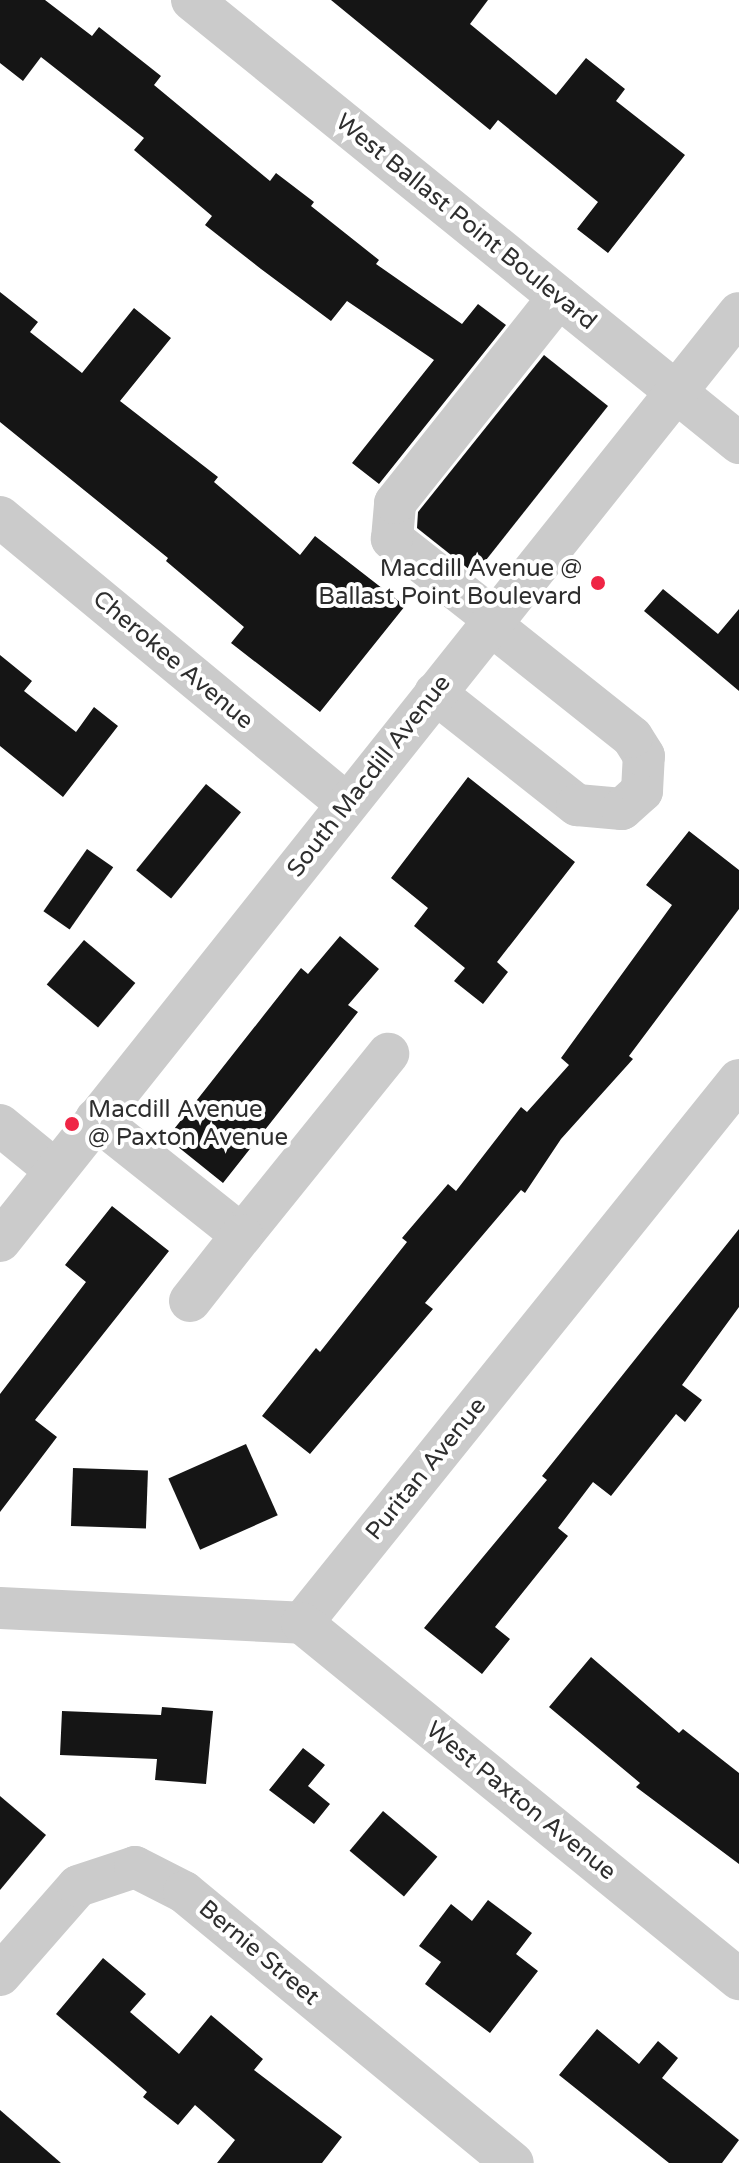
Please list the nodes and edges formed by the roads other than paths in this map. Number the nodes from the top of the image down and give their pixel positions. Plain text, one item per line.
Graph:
1 (192, 0) edge
2 (559, 297) junction
3 (739, 313) edge
4 (676, 391) junction
5 (739, 443) edge
6 (0, 517) edge
7 (492, 622) junction
8 (435, 693) junction
9 (347, 804) junction
10 (388, 1054) dead end
11 (739, 1080) edge
12 (96, 1119) junction
13 (0, 1125) edge
14 (55, 1170) junction
15 (242, 1235) junction
16 (0, 1241) edge
17 (190, 1301) dead end
18 (0, 1608) edge
19 (302, 1623) junction
20 (0, 1975) edge
21 (739, 1979) edge
22 (513, 2163) edge

1 - 2 street, West Ballast Point Boulevard
2 - 4 street, West Ballast Point Boulevard
2 - 7 street
3 - 4 street, South Macdill Avenue
4 - 5 street, West Ballast Point Boulevard
4 - 7 street, South Macdill Avenue
6 - 9 street, Cherokee Avenue
7 - 8 street, South Macdill Avenue
7 - 8 street
8 - 9 street, South Macdill Avenue
9 - 12 street, South Macdill Avenue
10 - 15 street
11 - 19 street, Puritan Avenue
12 - 14 street, South Macdill Avenue
12 - 15 street
13 - 14 street
14 - 16 street, South Macdill Avenue
15 - 17 street
18 - 19 street
19 - 21 street, West Paxton Avenue
20 - 22 street, Bernie Street

